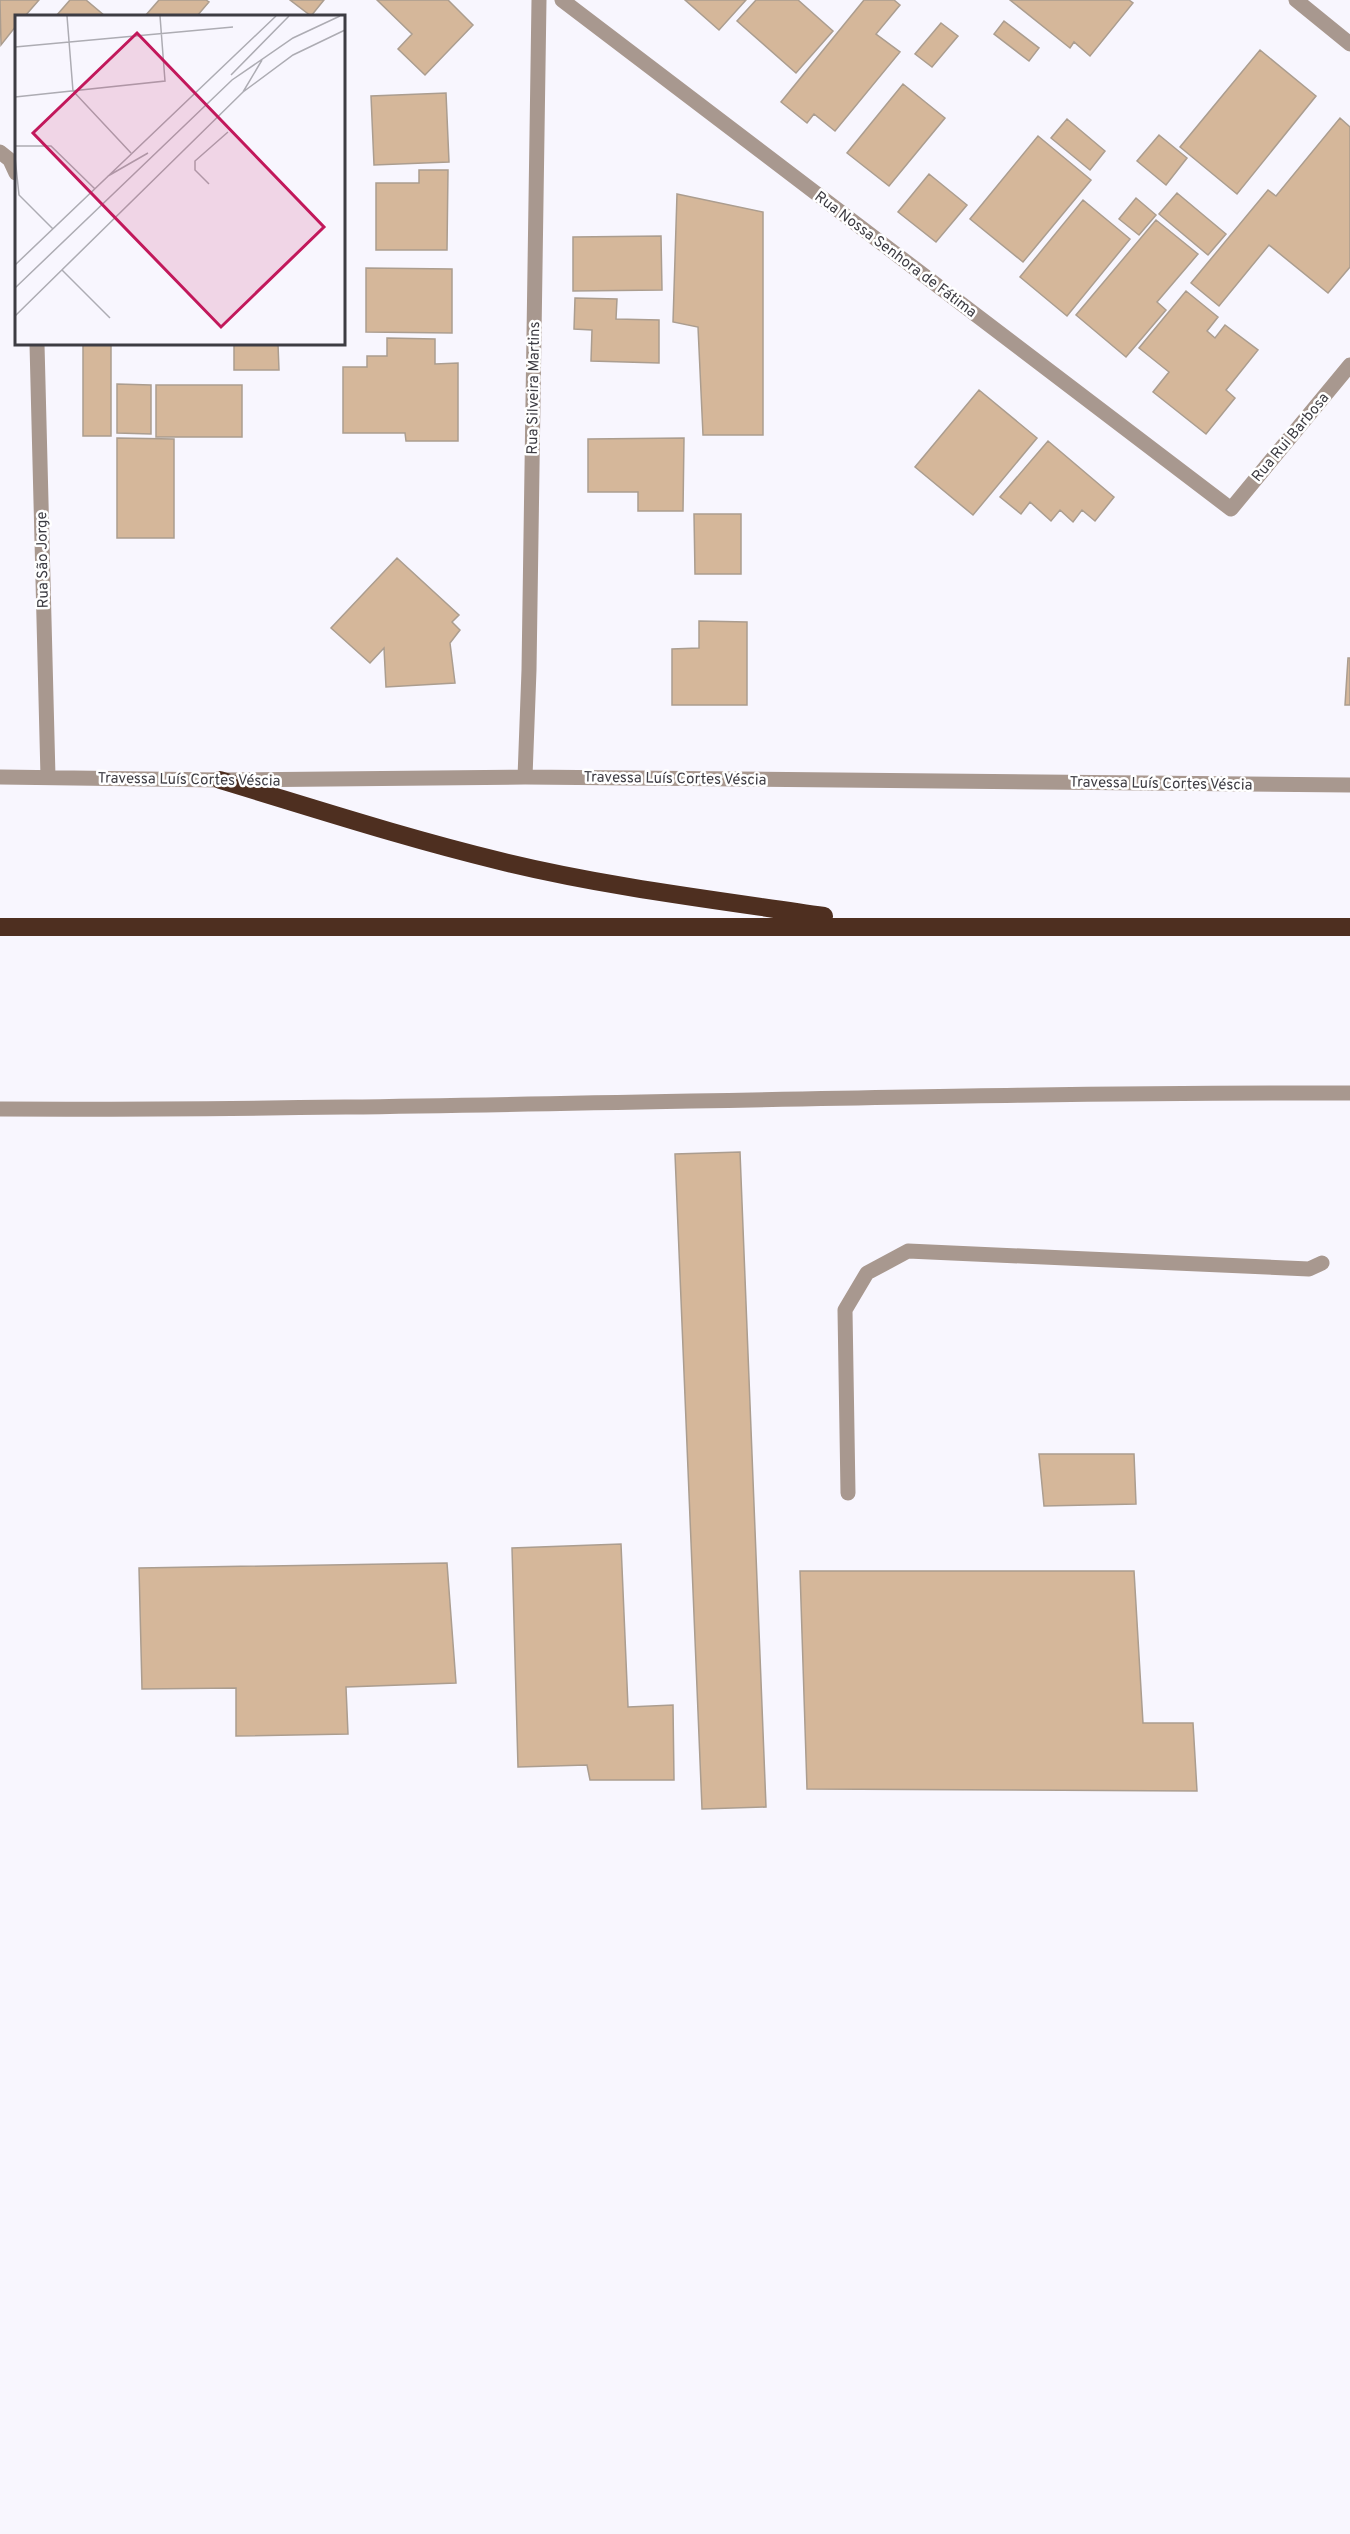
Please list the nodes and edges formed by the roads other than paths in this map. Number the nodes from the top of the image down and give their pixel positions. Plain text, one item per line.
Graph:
1 (539, 0) edge
2 (562, 0) edge
3 (1296, 0) edge
4 (1350, 44) edge
5 (0, 152) edge
6 (15, 171) edge
7 (37, 345) edge
8 (1350, 365) edge
9 (1231, 508) joint
10 (0, 777) edge
11 (48, 777) junction
12 (525, 777) junction
13 (220, 780) junction
14 (1350, 785) edge
15 (885, 925) junction
16 (0, 927) edge
17 (1350, 927) edge
18 (1350, 1093) edge
19 (0, 1109) edge
20 (1322, 1263) dead end
21 (848, 1492) dead end

1 - 12 street, Rua Silveira Martins
2 - 9 street, Rua Nossa Senhora de Fátima
3 - 4 street
5 - 6 street
7 - 11 street, Rua São Jorge
8 - 9 street, Rua Rui Barbosa
10 - 11 street, Travessa Luís Cortes Véscia
11 - 13 street, Travessa Luís Cortes Véscia
12 - 13 street, Travessa Luís Cortes Véscia
12 - 14 street, Travessa Luís Cortes Véscia
13 - 15 highway
15 - 16 highway
15 - 17 highway
18 - 19 street
20 - 21 street

